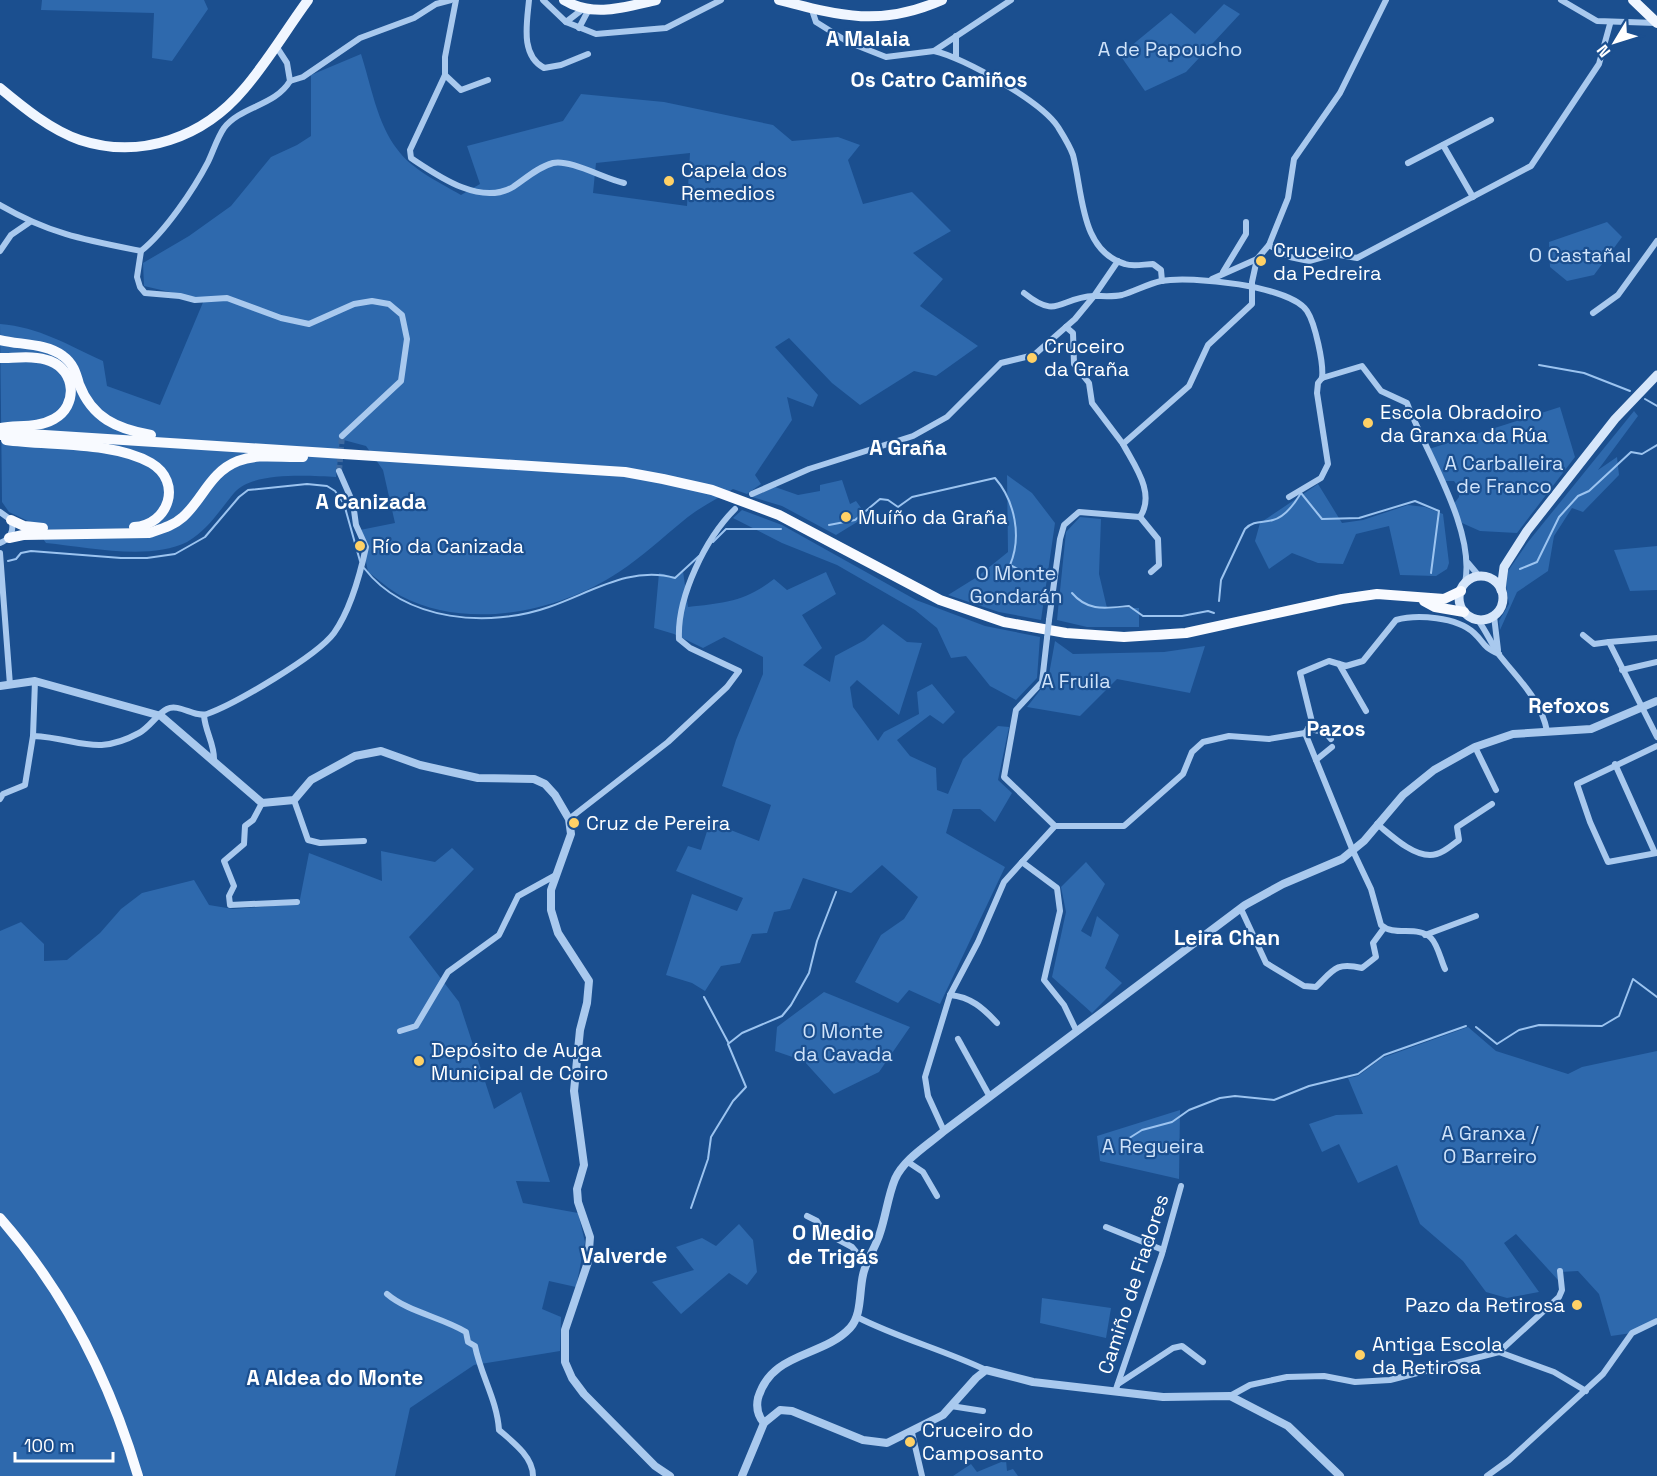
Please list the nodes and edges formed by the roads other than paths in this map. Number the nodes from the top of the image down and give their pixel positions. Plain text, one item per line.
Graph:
1 (308, 0) edge
2 (453, 0) edge
3 (529, 0) edge
4 (543, 0) edge
5 (564, 0) edge
6 (656, 0) edge
7 (721, 0) edge
8 (779, 0) edge
9 (942, 0) edge
10 (1011, 0) edge
11 (1386, 0) edge
12 (1561, 0) edge
13 (1633, 0) edge
14 (799, 3) edge
15 (586, 10) junction
16 (812, 10) junction
17 (566, 22) junction
18 (1657, 23) edge
19 (1610, 24) junction
20 (579, 28) junction
21 (956, 36) junction
22 (276, 46) junction
23 (934, 51) junction
24 (588, 54) dead end
25 (956, 57) junction
26 (445, 75) junction
27 (488, 80) dead end
28 (290, 81) junction
29 (0, 88) edge
30 (1491, 120) dead end
31 (1443, 145) junction
32 (1408, 163) dead end
33 (624, 183) dead end
34 (1473, 197) junction
35 (0, 205) edge
36 (30, 222) junction
37 (1246, 222) dead end
38 (1657, 241) edge
39 (152, 243) junction
40 (1269, 245) junction
41 (0, 251) edge
42 (141, 251) junction
43 (1257, 259) junction
44 (1118, 261) junction
45 (139, 263) junction
46 (1222, 273) junction
47 (1212, 279) junction
48 (1162, 281) junction
49 (1252, 287) junction
50 (1024, 293) dead end
51 (1094, 296) junction
52 (1593, 313) dead end
53 (1066, 327) junction
54 (0, 340) edge
55 (0, 358) edge
56 (1657, 375) edge
57 (1322, 378) junction
58 (0, 428) edge
59 (342, 436) tunnel mouth
60 (0, 437) edge
61 (201, 444) junction
62 (1123, 444) junction
63 (356, 454) junction
64 (339, 471) tunnel mouth
65 (752, 494) dead end
66 (1289, 497) dead end
67 (735, 509) dead end
68 (3, 513) edge
69 (1140, 517) junction
70 (4, 540) edge
71 (0, 553) edge
72 (1467, 561) junction
73 (1504, 567) junction
74 (1151, 572) dead end
75 (1483, 577) junction
76 (1463, 587) junction
77 (1501, 590) junction
78 (1418, 599) junction
79 (1464, 612) junction
80 (1494, 616) junction
81 (1478, 620) junction
82 (1582, 635) dead end
83 (1657, 638) edge
84 (1610, 642) junction
85 (1498, 654) junction
86 (1657, 662) edge
87 (1339, 664) junction
88 (1622, 670) junction
89 (35, 681) junction
90 (10, 685) junction
91 (0, 686) edge
92 (1657, 701) edge
93 (1641, 706) junction
94 (1366, 711) dead end
95 (204, 715) junction
96 (161, 716) junction
97 (1306, 731) junction
98 (1546, 731) junction
99 (33, 736) junction
100 (1657, 737) edge
101 (1331, 739) dead end
102 (1657, 746) edge
103 (1332, 747) dead end
104 (1475, 747) junction
105 (1316, 760) junction
106 (214, 761) junction
107 (1615, 764) junction
108 (1496, 790) dead end
109 (0, 799) edge
110 (294, 800) junction
111 (262, 803) junction
112 (1492, 804) dead end
113 (569, 819) junction
114 (1377, 824) junction
115 (1056, 826) junction
116 (364, 841) dead end
117 (1353, 851) junction
118 (1656, 853) edge
119 (1022, 862) junction
120 (556, 875) junction
121 (297, 902) dead end
122 (1241, 909) junction
123 (1476, 916) dead end
124 (1384, 928) junction
125 (1425, 935) junction
126 (1445, 969) dead end
127 (950, 995) junction
128 (997, 1023) dead end
129 (400, 1031) dead end
130 (1077, 1032) junction
131 (958, 1039) dead end
132 (990, 1097) junction
133 (944, 1131) junction
134 (909, 1162) junction
135 (1181, 1186) dead end
136 (937, 1196) dead end
137 (807, 1216) dead end
138 (0, 1218) edge
139 (1106, 1227) dead end
140 (1163, 1250) junction
141 (867, 1265) junction
142 (1560, 1272) dead end
143 (387, 1294) dead end
144 (856, 1317) junction
145 (1657, 1321) edge
146 (1499, 1352) junction
147 (1203, 1362) dead end
148 (986, 1370) junction
149 (1116, 1388) junction
150 (1586, 1391) junction
151 (1230, 1396) junction
152 (951, 1406) junction
153 (983, 1411) dead end
154 (764, 1423) junction
155 (912, 1433) junction
156 (138, 1476) edge
157 (533, 1476) edge
158 (670, 1476) edge
159 (742, 1476) edge
160 (922, 1476) edge
161 (1340, 1476) edge
162 (1487, 1476) edge

1 - 22 main road
2 - 26 street
2 - 28 street
3 - 24 street
4 - 17 street
5 - 15 main road
6 - 15 main road
7 - 20 street
8 - 14 main road
9 - 16 main road
10 - 21 street
11 - 40 street
12 - 19 street
13 - 18 main road
14 - 16 main road
15 - 17 street
15 - 20 street
16 - 23 street
17 - 20 street
18 - 19 street
19 - 34 street
21 - 23 street
21 - 25 street
22 - 28 street
22 - 29 main road
23 - 25 street
25 - 44 street
26 - 27 street
26 - 33 street
28 - 39 street
30 - 31 street
31 - 32 street
31 - 34 street
34 - 40 street
35 - 36 street
36 - 41 street
36 - 42 street
37 - 46 street
38 - 52 street
39 - 42 street
39 - 45 street
40 - 43 street
42 - 45 street
43 - 46 street
43 - 49 street
44 - 48 street
44 - 51 street
45 - 59 street
46 - 47 street
47 - 48 street
47 - 49 street
48 - 51 street
49 - 57 street
49 - 62 street
50 - 51 street
51 - 53 street
53 - 62 street
53 - 65 street
54 - 61 highway
55 - 58 highway
56 - 73 main road
57 - 66 street
57 - 72 street
60 - 61 highway
60 - 68 highway
61 - 63 highway
62 - 69 street
63 - 70 highway
63 - 78 highway
64 - 95 street
67 - 113 street
68 - 70 street
69 - 74 street
69 - 115 street, bridge
71 - 90 street
72 - 75 street
72 - 76 street
73 - 75 main road
73 - 77 main road
75 - 76 main road
75 - 77 main road
76 - 78 highway
76 - 79 main road
77 - 80 main road
78 - 79 highway
79 - 81 main road
80 - 81 main road
80 - 85 street
81 - 85 street
82 - 84 street
83 - 84 street
84 - 88 street
85 - 87 street
85 - 98 street
86 - 88 street
87 - 94 street
87 - 97 street
88 - 93 street
89 - 90 street
89 - 96 street
89 - 99 street
90 - 91 street
92 - 93 street
93 - 98 street
93 - 100 street
95 - 96 street
95 - 106 street
96 - 99 street
96 - 106 street
97 - 101 street
97 - 105 street
97 - 115 street
98 - 104 street
99 - 109 street
102 - 107 street
103 - 105 street
104 - 108 street
104 - 114 street
105 - 117 street
106 - 111 street
107 - 118 street
107 - 118 street
110 - 111 street
110 - 113 street
110 - 116 street
111 - 121 street
112 - 114 street
113 - 120 street
114 - 117 street
115 - 119 street
117 - 122 street
117 - 124 street
119 - 127 street
119 - 130 street
120 - 129 street
120 - 158 street
122 - 124 street
122 - 130 street
123 - 125 street
124 - 125 street
125 - 126 street
127 - 128 street
127 - 133 street
130 - 132 street
131 - 132 street
132 - 133 street
133 - 134 street
134 - 136 street
134 - 141 street
135 - 140 street, Camiño de Fiadores
137 - 141 street
138 - 156 highway
139 - 140 street
140 - 149 street, Camiño de Fiadores
141 - 144 street
142 - 146 street
143 - 157 street
144 - 148 street
144 - 154 street
145 - 150 street
146 - 150 street
146 - 151 street
147 - 149 street
148 - 149 street
148 - 152 street
149 - 151 street
150 - 162 street
151 - 161 street
152 - 153 street
152 - 155 street
154 - 155 street
154 - 159 street
155 - 160 street

